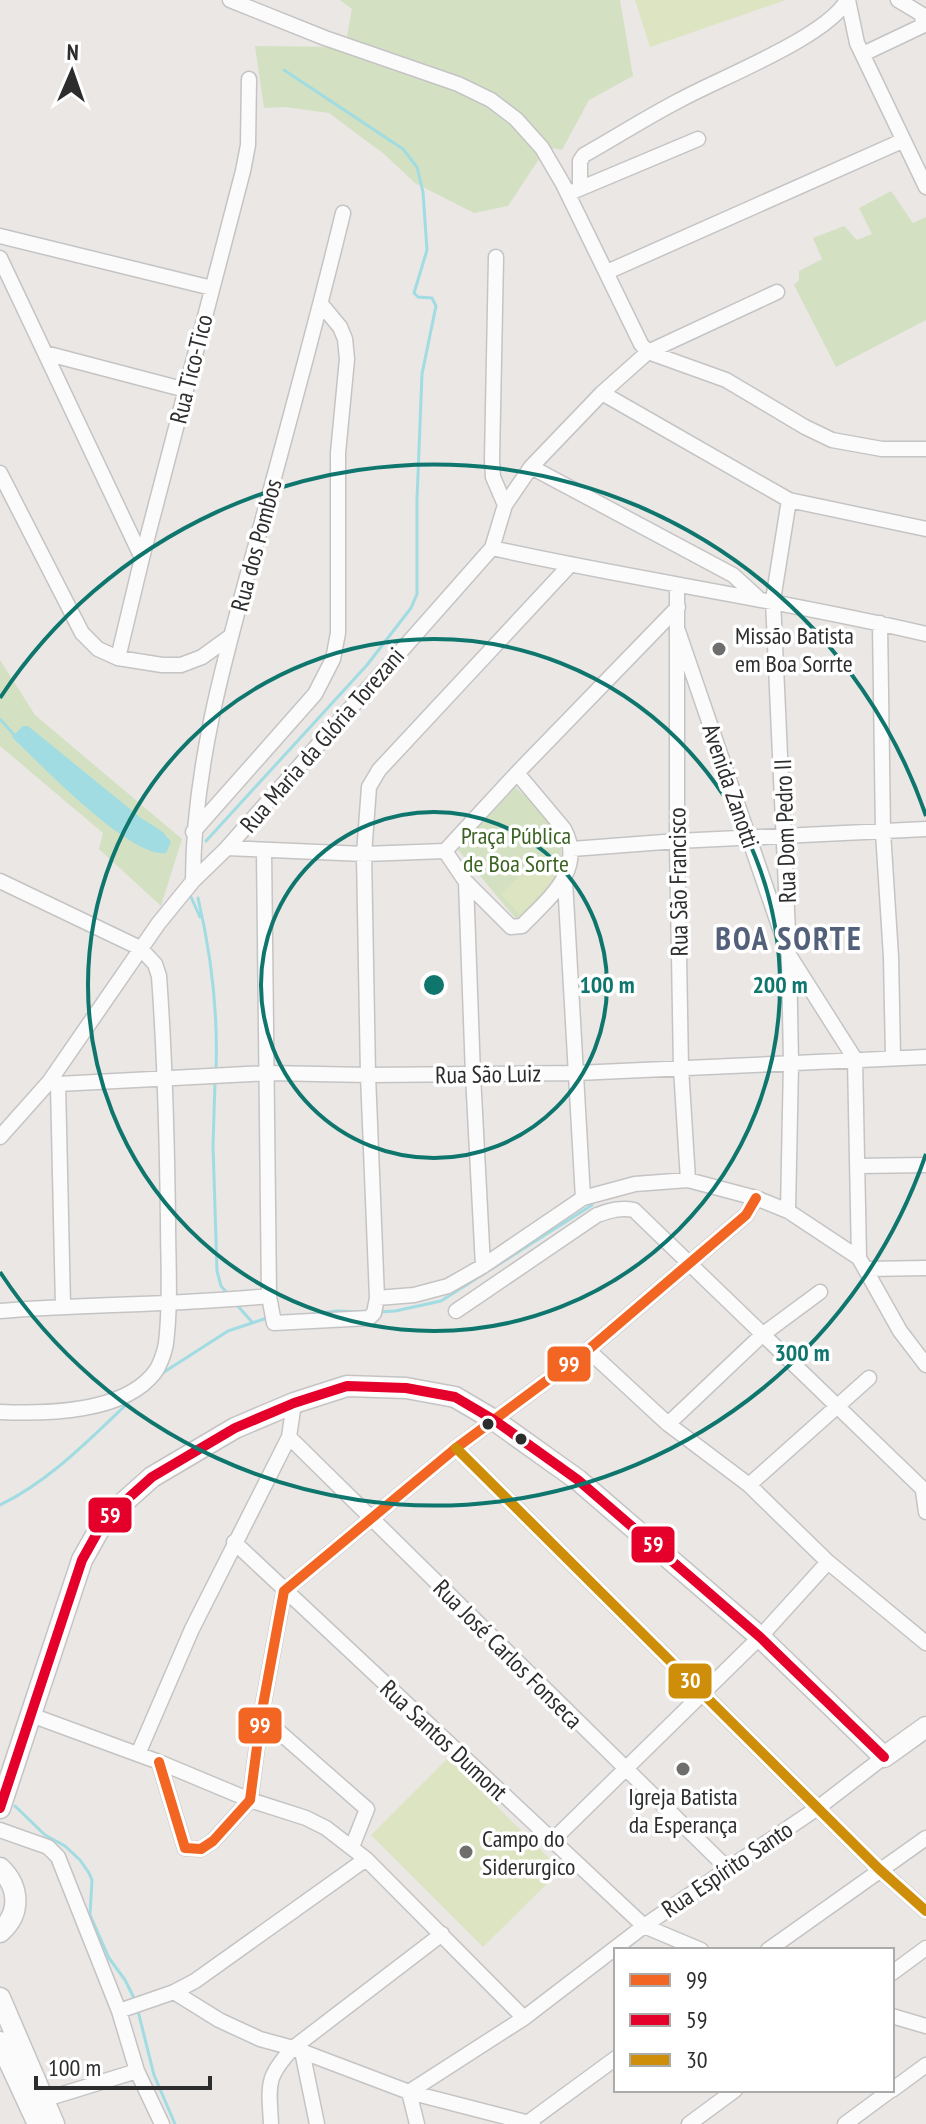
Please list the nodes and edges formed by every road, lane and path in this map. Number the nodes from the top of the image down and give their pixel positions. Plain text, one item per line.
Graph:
1 (230, 0) edge
2 (847, 0) edge
3 (898, 0) edge
4 (863, 54) junction
5 (249, 79) dead end
6 (698, 139) dead end
7 (902, 141) junction
8 (926, 187) edge
9 (574, 191) junction
10 (343, 213) dead end
11 (0, 236) edge
12 (496, 257) dead end
13 (0, 258) edge
14 (607, 272) junction
15 (212, 288) junction
16 (777, 292) dead end
17 (321, 304) junction
18 (648, 352) junction
19 (45, 353) junction
20 (186, 390) junction
21 (602, 393) junction
22 (926, 449) edge
23 (531, 467) junction
24 (0, 473) edge
25 (789, 500) junction
26 (505, 505) junction
27 (926, 529) edge
28 (492, 548) junction
29 (142, 558) junction
30 (570, 565) junction
31 (677, 585) junction
32 (757, 597) junction
33 (773, 600) junction
34 (678, 607) junction
35 (880, 623) junction
36 (678, 631) junction
37 (926, 634) edge
38 (231, 636) junction
39 (118, 658) junction
40 (517, 773) junction
41 (926, 829) edge
42 (193, 832) junction
43 (883, 832) junction
44 (786, 835) junction
45 (749, 837) junction
46 (677, 841) junction
47 (227, 848) junction
48 (572, 849) junction
49 (264, 850) junction
50 (445, 851) junction
51 (364, 854) junction
52 (0, 881) edge
53 (193, 881) junction
54 (565, 881) junction
55 (466, 882) junction
56 (140, 948) junction
57 (789, 955) junction
58 (893, 1056) junction
59 (926, 1057) edge
60 (855, 1059) junction
61 (791, 1063) junction
62 (681, 1068) junction
63 (268, 1073) junction
64 (577, 1073) junction
65 (368, 1075) junction
66 (473, 1075) junction
67 (167, 1077) junction
68 (54, 1083) junction
69 (0, 1137) edge
70 (926, 1165) edge
71 (858, 1166) junction
72 (688, 1180) junction
73 (583, 1198) junction
74 (756, 1198) junction
75 (788, 1211) junction
76 (688, 1264) junction
77 (863, 1264) junction
78 (483, 1266) junction
79 (926, 1268) edge
80 (820, 1292) dead end
81 (269, 1296) junction
82 (168, 1304) junction
83 (63, 1306) junction
84 (375, 1306) junction
85 (0, 1311) edge
86 (456, 1311) dead end
87 (762, 1335) junction
88 (588, 1350) junction
89 (926, 1365) edge
90 (869, 1378) dead end
91 (294, 1403) junction
92 (837, 1406) junction
93 (0, 1412) edge
94 (494, 1420) junction
95 (668, 1424) junction
96 (289, 1437) junction
97 (456, 1448) junction
98 (749, 1485) junction
99 (925, 1491) edge
100 (926, 1512) edge
101 (371, 1517) junction
102 (234, 1542) junction
103 (828, 1562) junction
104 (284, 1591) junction
105 (760, 1637) junction
106 (926, 1643) edge
107 (704, 1693) junction
108 (31, 1715) junction
109 (261, 1716) junction
110 (926, 1727) edge
111 (138, 1754) junction
112 (884, 1757) junction
113 (159, 1762) junction
114 (624, 1769) junction
115 (250, 1800) junction
116 (819, 1807) junction
117 (0, 1808) edge
118 (0, 1830) edge
119 (926, 1838) edge
120 (553, 1840) junction
121 (352, 1847) junction
122 (0, 1852) edge
123 (366, 1859) junction
124 (728, 1869) junction
125 (879, 1869) junction
126 (4, 1872) edge
127 (926, 1911) edge
128 (644, 1926) junction
129 (4, 1929) edge
130 (442, 1934) junction
131 (0, 1947) edge
132 (615, 1948) edge
133 (696, 1948) edge
134 (771, 1948) edge
135 (926, 1948) edge
136 (614, 1949) edge
137 (894, 1972) edge
138 (174, 1992) junction
139 (0, 1998) edge
140 (124, 2009) junction
141 (894, 2017) edge
142 (524, 2018) junction
143 (926, 2026) edge
144 (0, 2042) edge
145 (297, 2049) junction
146 (614, 2059) edge
147 (926, 2065) edge
148 (137, 2071) junction
149 (894, 2089) edge
150 (409, 2092) junction
151 (732, 2092) edge
152 (889, 2092) edge
153 (43, 2100) junction
154 (528, 2123) edge
155 (38, 2124) edge
156 (54, 2124) edge
157 (162, 2124) edge
158 (271, 2124) edge
159 (317, 2124) edge
160 (417, 2124) edge
161 (689, 2124) edge
162 (845, 2124) edge

1 - 9 street
2 - 4 street
2 - 9 street
3 - 4 street
4 - 7 street
5 - 15 street, Rua Tico-Tico
6 - 9 street
7 - 8 street
7 - 14 street
9 - 14 street
10 - 17 street, Rua dos Pombos
11 - 15 street
12 - 26 street
13 - 19 street
14 - 18 street
15 - 20 street, Rua Tico-Tico
16 - 18 street, Rua Maria da Glória Torezani
17 - 38 street, Rua dos Pombos
17 - 42 street
18 - 21 street, Rua Maria da Glória Torezani
18 - 22 street
19 - 20 street
19 - 29 street
20 - 29 street, Rua Tico-Tico
21 - 23 street, Rua Maria da Glória Torezani
21 - 25 street
23 - 26 street, Rua Maria da Glória Torezani
23 - 32 street
24 - 39 street
25 - 27 street
25 - 33 street, Rua Dom Pedro II
26 - 28 street, Rua Maria da Glória Torezani
28 - 30 street
28 - 47 street, Rua Maria da Glória Torezani
29 - 39 street, Rua Tico-Tico
30 - 31 street
30 - 51 street
31 - 32 street
31 - 34 street, Rua São Francisco
32 - 33 street
33 - 35 street
33 - 44 street, Rua Dom Pedro II
34 - 36 street, Rua São Francisco
34 - 40 street
35 - 37 street
35 - 43 street
36 - 45 street, Avenida Zanotti
36 - 46 street, Rua São Francisco
38 - 39 street
38 - 42 street, Rua dos Pombos
40 - 48 street
40 - 50 street
41 - 43 street
42 - 53 street, Rua dos Pombos
43 - 44 street
43 - 58 street
44 - 45 street
44 - 57 street, Rua Dom Pedro II
45 - 46 street
45 - 57 street, Avenida Zanotti
46 - 48 street
46 - 62 street, Rua São Francisco
47 - 49 street
47 - 53 street, Rua Maria da Glória Torezani
48 - 54 street
49 - 51 street
49 - 63 street
50 - 51 street
50 - 55 street
51 - 65 street
52 - 56 street
53 - 56 street, Rua Maria da Glória Torezani
54 - 55 street
54 - 64 street
55 - 66 street
56 - 67 street
56 - 68 street, Rua Maria da Glória Torezani
57 - 60 street, Avenida Zanotti
57 - 61 street, Rua Dom Pedro II
58 - 59 street, Rua São Luiz
58 - 60 street, Rua São Luiz
60 - 61 street, Rua São Luiz
60 - 71 street
61 - 62 street, Rua São Luiz
61 - 75 street, Rua Dom Pedro II
62 - 64 street, Rua São Luiz
62 - 72 street, Rua São Francisco
63 - 65 street, Rua São Luiz
63 - 67 street, Rua São Luiz
63 - 81 street
64 - 66 street, Rua São Luiz
64 - 73 street
65 - 66 street, Rua São Luiz
65 - 84 street
66 - 78 street
67 - 68 street, Rua São Luiz
67 - 82 street
68 - 69 street, Rua Maria da Glória Torezani
68 - 83 street
70 - 71 street
71 - 77 street
72 - 73 street
72 - 74 street
73 - 78 street
74 - 75 street
74 - 76 street
75 - 77 street
76 - 86 street
76 - 87 street
76 - 88 street
77 - 79 street
77 - 89 street
78 - 84 street
80 - 87 street
81 - 82 street
81 - 84 street
82 - 83 street
82 - 93 street
83 - 85 street
87 - 92 street
87 - 95 street
88 - 94 street
88 - 95 street
90 - 92 street
91 - 94 street
91 - 96 street
91 - 108 street
92 - 98 street
92 - 99 street
94 - 97 street
94 - 105 street
95 - 98 street
96 - 101 street, Rua José Carlos Fonseca
96 - 102 street
97 - 101 street
97 - 107 street
98 - 103 street
99 - 100 street
101 - 104 street
101 - 114 street, Rua José Carlos Fonseca
102 - 104 street, Rua Santos Dumont
102 - 111 street
103 - 105 street
103 - 106 street
104 - 109 street
104 - 120 street, Rua Santos Dumont
105 - 107 street
105 - 112 street
107 - 114 street
107 - 116 street
108 - 111 street
108 - 117 street
109 - 115 street
109 - 121 street
110 - 112 street, Rua Espírito Santo
111 - 113 street
112 - 116 street, Rua Espírito Santo
113 - 115 street
113 - 115 street
114 - 120 street
114 - 124 street, Rua José Carlos Fonseca
115 - 121 street
116 - 124 street, Rua Espírito Santo
116 - 125 street
118 - 140 street
119 - 125 street
120 - 128 street, Rua Santos Dumont
121 - 123 street
122 - 126 street
123 - 130 street
123 - 138 street
124 - 128 street, Rua Espírito Santo
125 - 127 street
125 - 134 street
126 - 129 street
128 - 132 street, Rua Espírito Santo
128 - 133 street, Rua Santos Dumont
129 - 131 street
130 - 142 street
130 - 145 street
135 - 137 street
136 - 142 street, Rua Espírito Santo
138 - 140 street
138 - 145 street
139 - 153 street
140 - 148 street
141 - 143 street
142 - 150 street, Rua Espírito Santo
144 - 155 street
145 - 150 street
145 - 158 street
145 - 159 street
146 - 154 street
147 - 149 street
148 - 153 street
148 - 157 street
150 - 154 street
150 - 160 street
151 - 161 street
152 - 162 street
153 - 156 street

